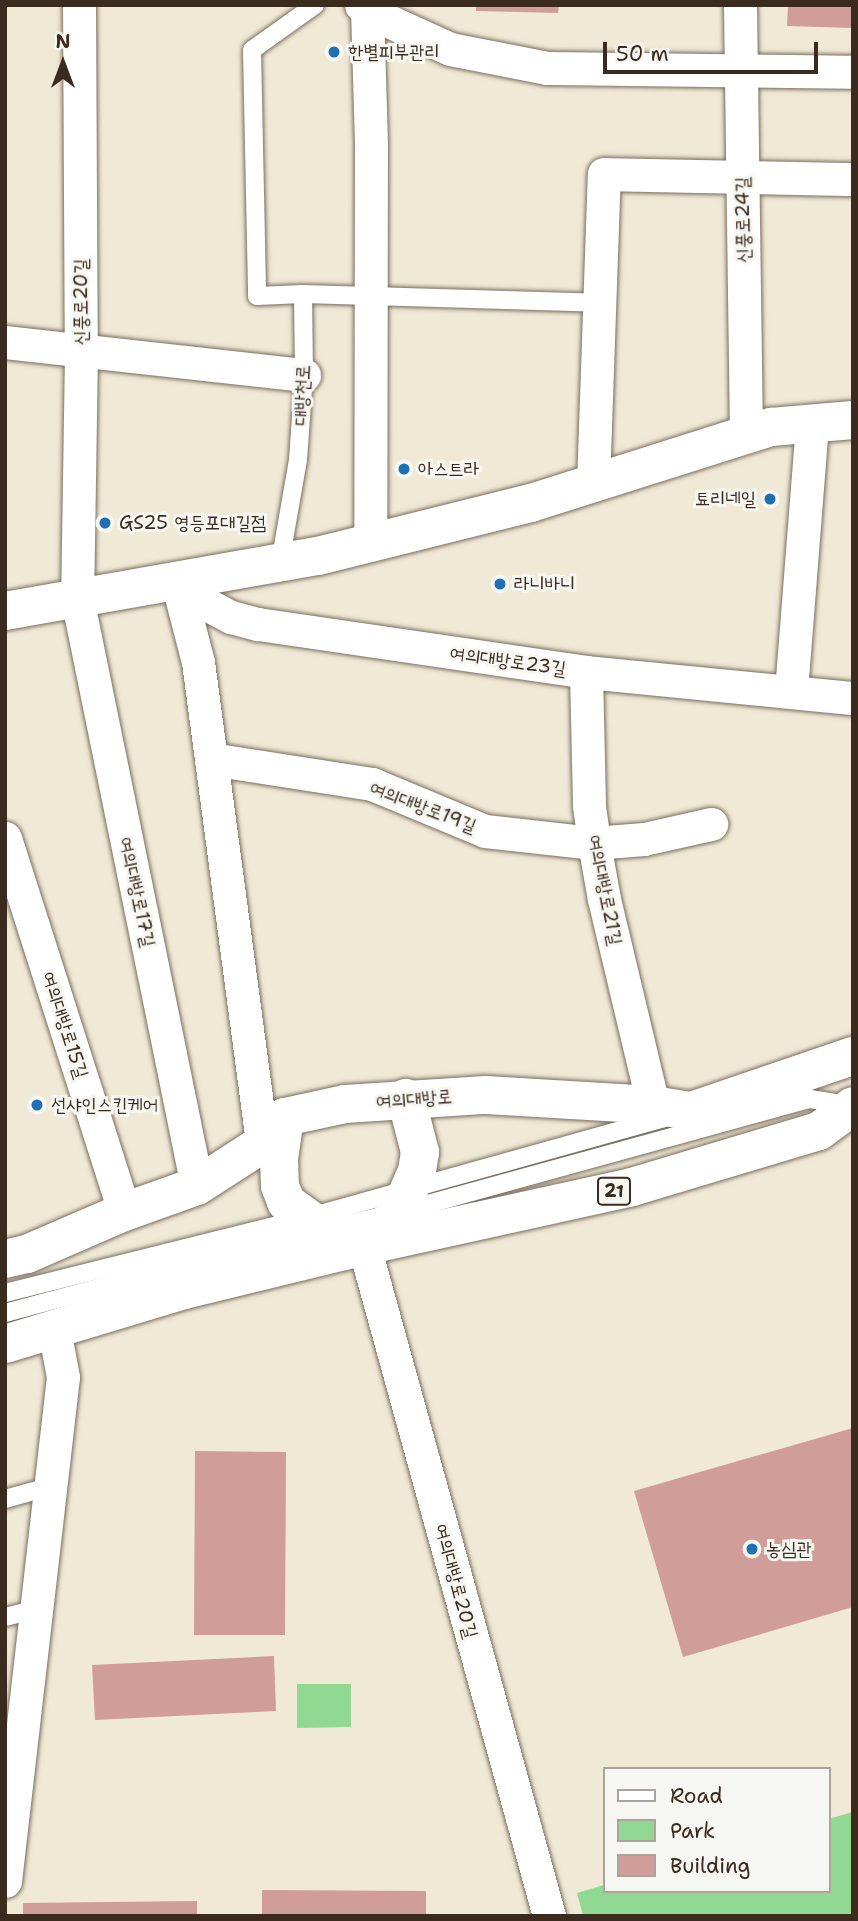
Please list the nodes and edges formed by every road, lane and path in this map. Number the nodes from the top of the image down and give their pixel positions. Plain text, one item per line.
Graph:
1 (79, 5) edge
2 (314, 5) edge
3 (740, 5) edge
4 (364, 7) edge
5 (741, 71) junction
6 (853, 72) edge
7 (742, 177) junction
8 (853, 179) edge
9 (303, 294) junction
10 (371, 296) junction
11 (598, 303) junction
12 (5, 342) edge
13 (81, 352) junction
14 (304, 375) junction
15 (853, 419) edge
16 (812, 423) junction
17 (746, 435) junction
18 (593, 484) junction
19 (370, 543) junction
20 (280, 563) junction
21 (177, 581) junction
22 (77, 598) junction
23 (5, 611) edge
24 (586, 672) junction
25 (792, 691) junction
26 (853, 698) edge
27 (211, 760) junction
28 (711, 824) dead end
29 (5, 838) edge
30 (594, 843) junction
31 (853, 1056) edge
32 (406, 1098) junction
33 (653, 1105) junction
34 (853, 1106) edge
35 (691, 1111) junction
36 (274, 1131) junction
37 (197, 1186) junction
38 (403, 1201) junction
39 (124, 1212) junction
40 (314, 1224) junction
41 (364, 1246) junction
42 (5, 1258) edge
43 (5, 1293) edge
44 (5, 1313) edge
45 (54, 1329) junction
46 (5, 1344) edge
47 (52, 1486) junction
48 (5, 1499) edge
49 (38, 1609) junction
50 (5, 1617) edge
51 (5, 1881) edge
52 (549, 1916) edge

1 - 13 street, 신풍로20길
2 - 9 lane
3 - 5 street, 신풍로24길
4 - 5 street
4 - 10 street
5 - 6 street
5 - 7 street, 신풍로24길
7 - 8 street
7 - 11 street
7 - 17 street, 신풍로24길
9 - 10 lane
9 - 14 lane, 대방천로
10 - 11 lane
10 - 19 street
11 - 18 street
12 - 13 street
13 - 14 street
13 - 22 street, 신풍로20길
14 - 20 lane, 대방천로
15 - 16 main road
16 - 17 main road
16 - 25 street
17 - 18 main road
18 - 19 main road
19 - 20 main road
20 - 21 main road
21 - 22 main road
21 - 24 street, 여의대방로23길
21 - 27 street
22 - 23 main road
22 - 37 street, 여의대방로17길
24 - 25 street, 여의대방로23길
24 - 30 street, 여의대방로21길
25 - 26 street, 여의대방로23길
27 - 30 street, 여의대방로19길
27 - 36 street
28 - 30 street, 여의대방로19길
29 - 39 street, 여의대방로15길
30 - 33 street, 여의대방로21길
31 - 35 main road, 여의대방로
32 - 33 main road, 여의대방로
32 - 36 main road, 여의대방로
32 - 38 main road
33 - 35 main road, 여의대방로
34 - 38 lane
34 - 41 main road, 21
35 - 38 lane
36 - 37 main road, 여의대방로
36 - 40 main road
37 - 39 main road, 여의대방로
38 - 40 lane
38 - 41 main road
39 - 42 main road, 여의대방로
40 - 41 main road
40 - 43 lane
40 - 44 lane
41 - 45 main road, 21
41 - 52 street, 여의대방로20길
45 - 46 main road, 21
45 - 47 street
47 - 48 lane
47 - 49 street
49 - 50 lane
49 - 51 street

